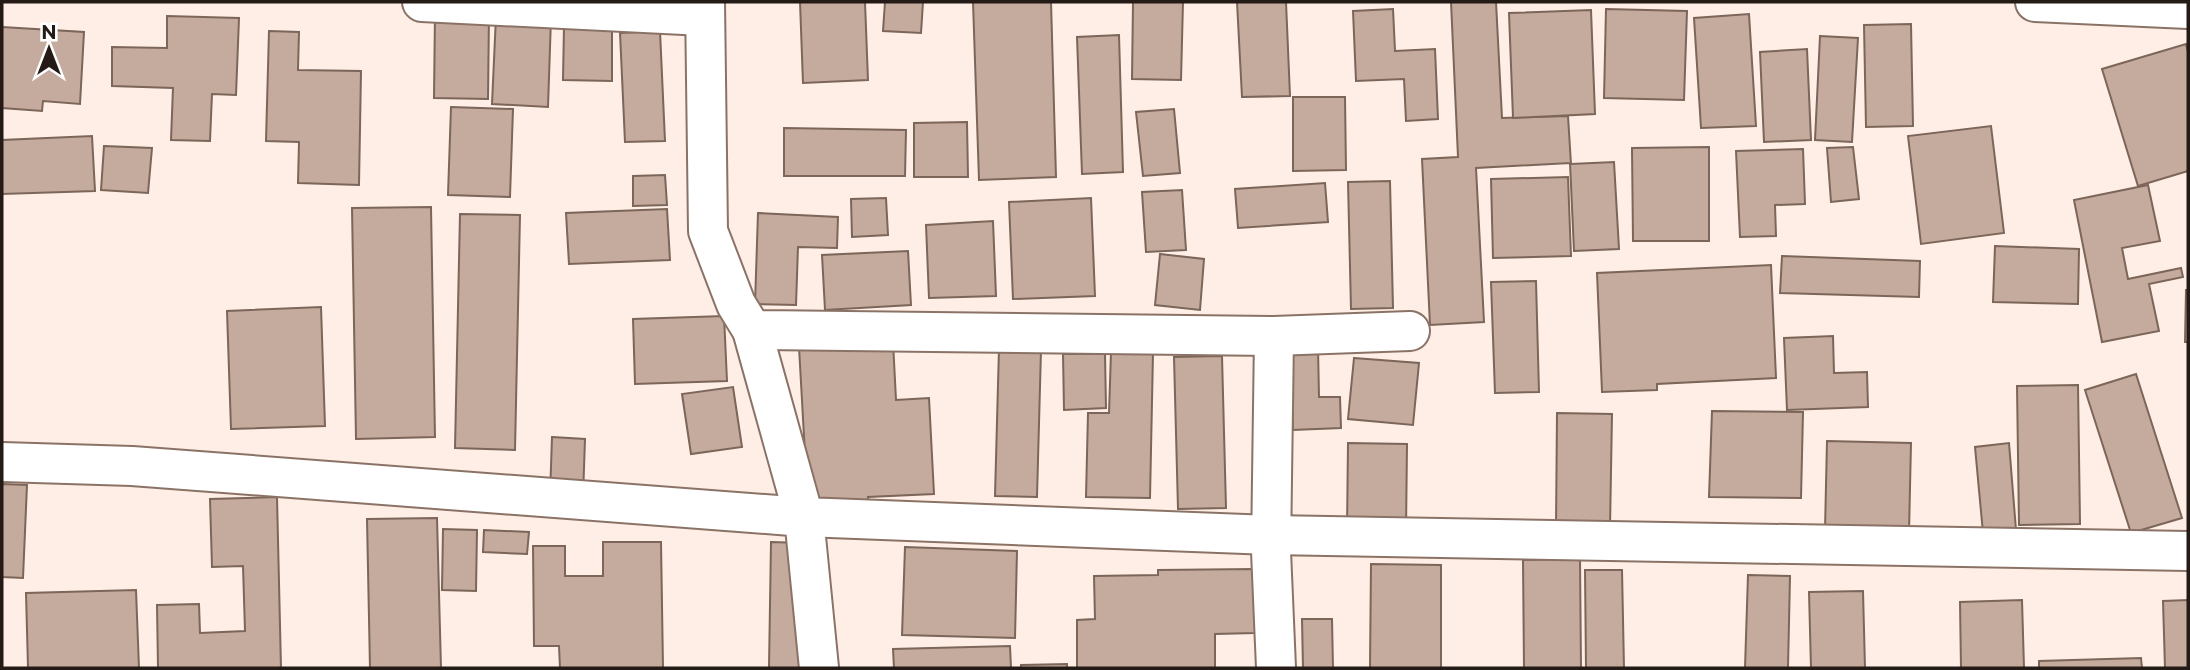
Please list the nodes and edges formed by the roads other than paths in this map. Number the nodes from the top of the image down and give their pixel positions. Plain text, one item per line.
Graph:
1 (422, 2) edge
2 (2035, 2) edge
3 (704, 9) edge
4 (2188, 9) edge
5 (752, 330) junction
6 (1410, 331) dead end
7 (1274, 336) junction
8 (2, 462) edge
9 (804, 517) junction
10 (1271, 535) junction
11 (2188, 551) edge
12 (819, 668) edge
13 (1276, 668) edge

1 - 3 street
2 - 4 street
3 - 5 street
5 - 7 street
5 - 9 street
6 - 7 street
7 - 10 street
8 - 9 street
9 - 10 street
9 - 12 street
10 - 11 street
10 - 13 street

